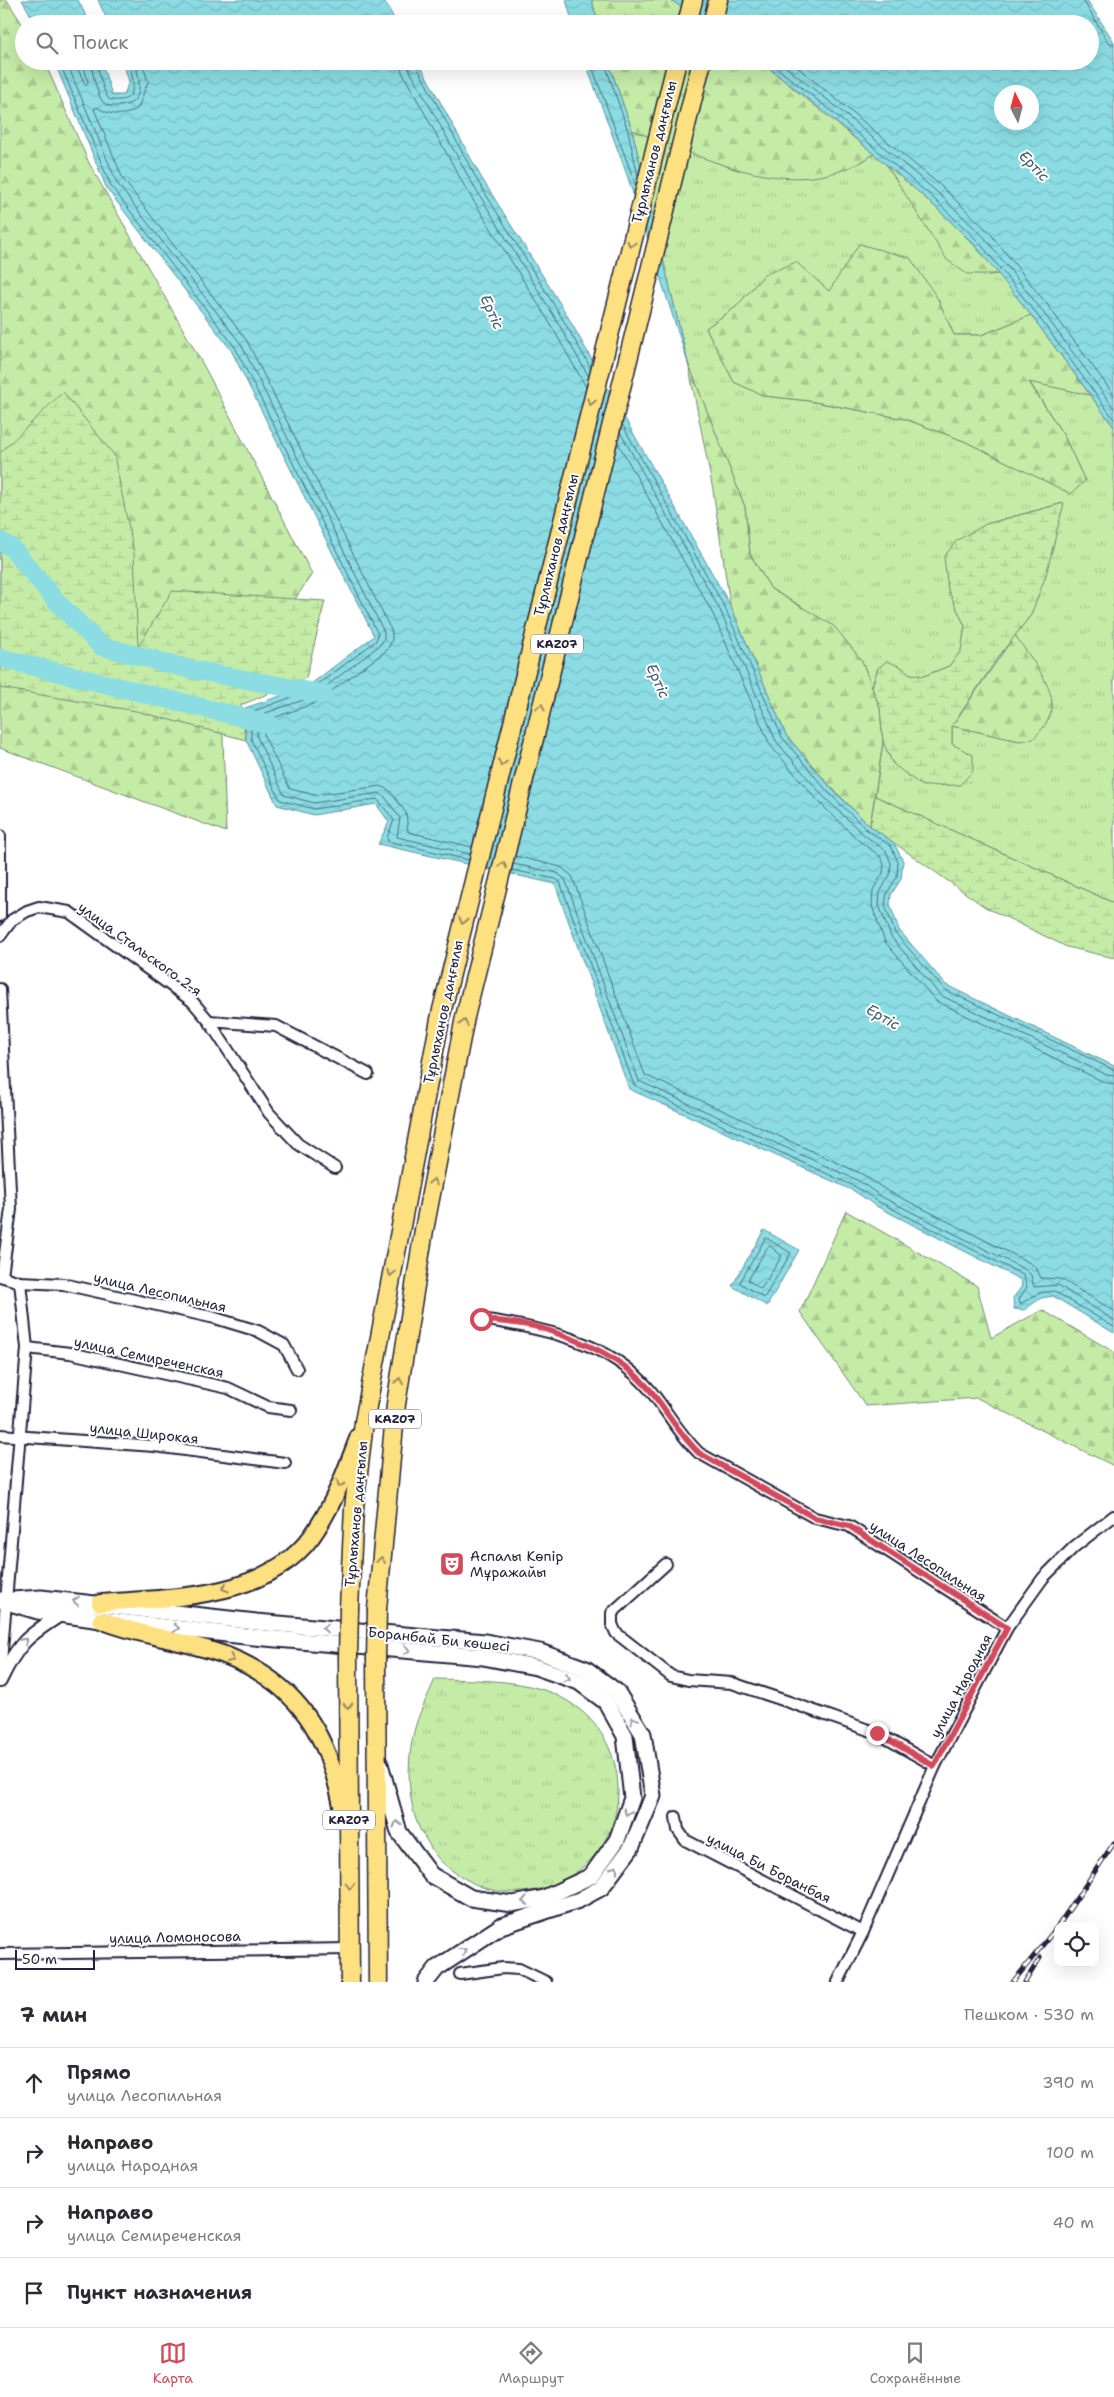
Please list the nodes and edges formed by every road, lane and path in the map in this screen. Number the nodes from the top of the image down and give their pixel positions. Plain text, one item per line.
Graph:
1 (693, 0) edge
2 (718, 0) edge
3 (689, 15) edge
4 (714, 15) edge
5 (675, 70) edge
6 (700, 70) edge
7 (0, 836) edge
8 (0, 916) edge
9 (0, 936) edge
10 (0, 989) edge
11 (209, 1021) junction
12 (368, 1074) dead end
13 (4, 1114) edge
14 (335, 1168) dead end
15 (1, 1276) edge
16 (20, 1282) junction
17 (481, 1319) dead end
18 (27, 1348) junction
19 (297, 1368) dead end
20 (291, 1410) dead end
21 (364, 1422) junction
22 (0, 1435) edge
23 (19, 1436) junction
24 (285, 1463) dead end
25 (1114, 1516) edge
26 (666, 1564) dead end
27 (4, 1600) edge
28 (101, 1612) junction
29 (62, 1614) junction
30 (1007, 1628) junction
31 (0, 1674) edge
32 (0, 1681) edge
33 (375, 1746) junction
34 (934, 1766) junction
35 (676, 1817) dead end
36 (350, 1852) junction
37 (575, 1894) junction
38 (862, 1932) junction
39 (350, 1949) junction
40 (0, 1954) edge
41 (460, 1974) dead end
42 (350, 1982) edge
43 (378, 1982) edge
44 (426, 1982) edge
45 (546, 1982) edge
46 (838, 1982) edge

1 - 3 highway
2 - 4 highway
5 -> 21 highway, Тұрлыханов даңғылы / KAZ07
33 -> 6 highway, Тұрлыханов даңғылы / KAZ07, bridge
7 - 8 street
9 - 11 street, улица Стальского 2-я
10 - 13 street
11 - 12 street
11 - 14 street, улица Стальского 2-я
13 - 15 street
15 - 16 street, улица Лесопильная
16 - 18 street
16 - 19 street, улица Лесопильная
17 - 30 street, улица Лесопильная
18 - 20 street, улица Семиреченская
18 - 23 street
21 -> 28 main road
21 -> 36 highway, Тұрлыханов даңғылы / KAZ07, bridge
22 - 23 street, улица Широкая
23 - 24 street, улица Широкая
23 - 27 street
25 - 30 street, улица Народная
26 - 34 street
28 -> 27 main road, Боранбай Би көшесі
27 - 29 main road, Боранбай Би көшесі
27 - 31 street
28 - 29 main road, Боранбай Би көшесі
28 -> 36 main road
28 -> 37 main road, Боранбай Би көшесі
37 -> 28 main road, Боранбай Би көшесі
32 -> 29 street
30 - 34 street, улица Народная
37 -> 33 main road
33 - 43 highway, Тұрлыханов даңғылы / KAZ07
34 - 38 street, улица Народная
35 - 38 street, улица Би Боранбая
36 -> 39 highway, Тұрлыханов даңғылы / KAZ07
44 -> 37 main road
38 - 46 street, улица Народная
39 - 40 street, улица Ломоносова
39 - 42 highway, Тұрлыханов даңғылы / KAZ07
41 - 45 street

